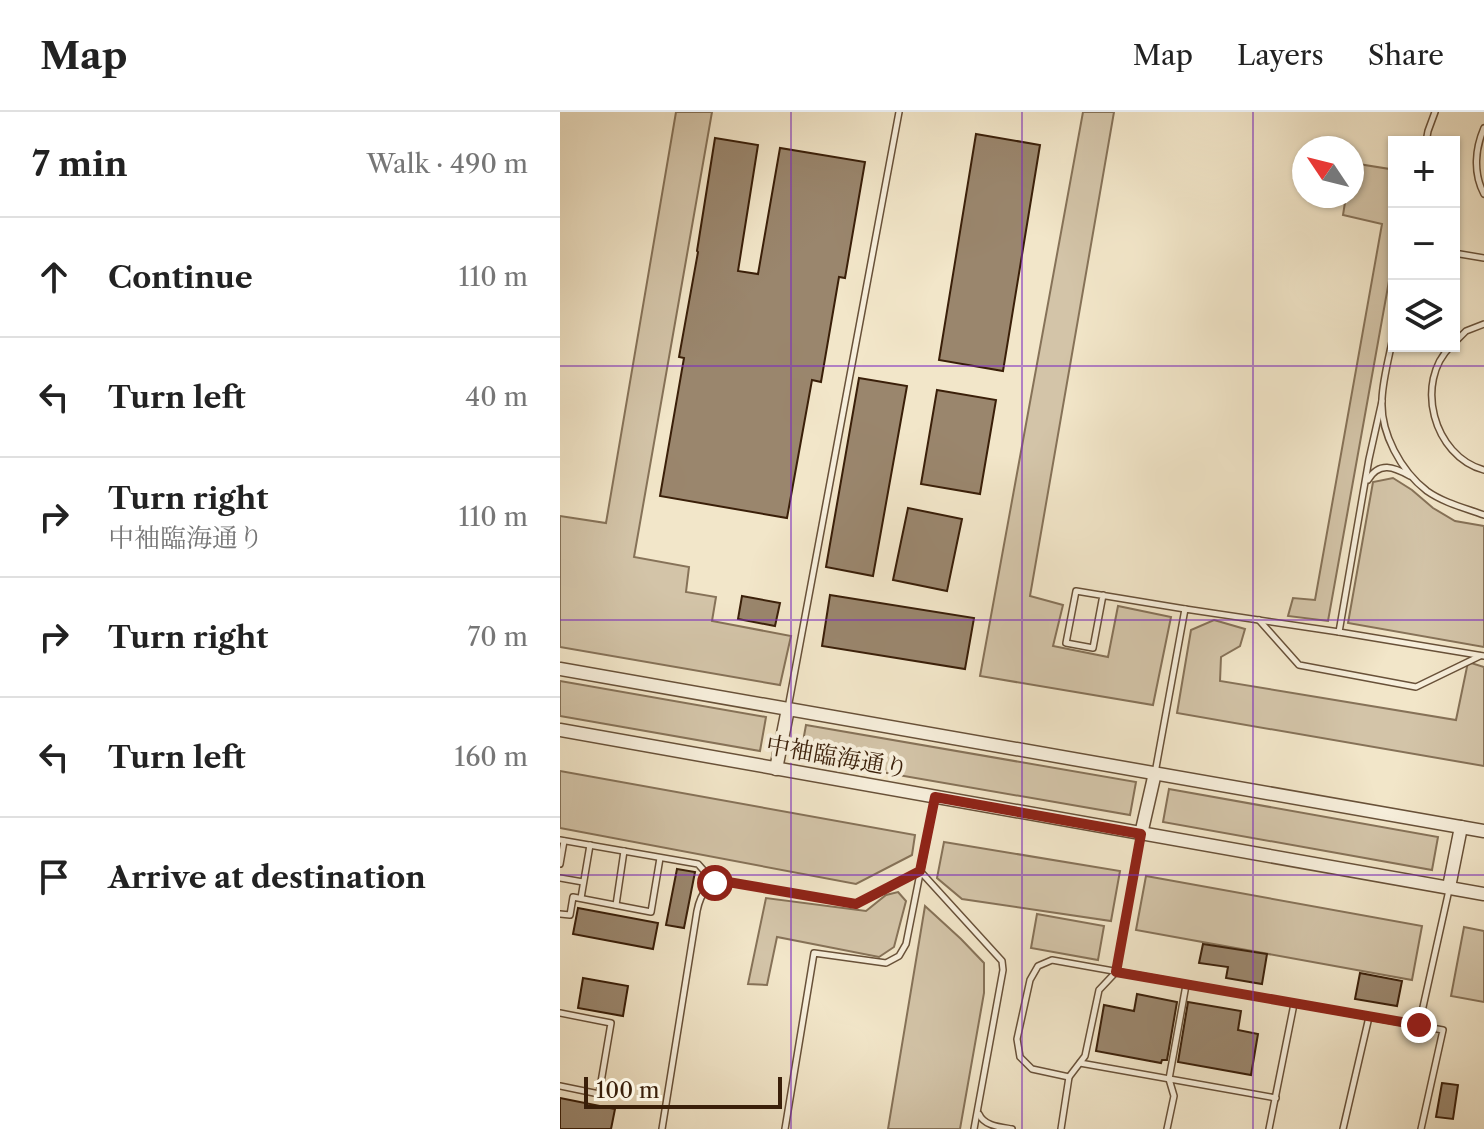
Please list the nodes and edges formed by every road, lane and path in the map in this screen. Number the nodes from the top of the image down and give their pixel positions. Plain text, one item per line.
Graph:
1 (899, 112) edge
2 (1435, 112) edge
3 (1484, 128) edge
4 (1427, 136) edge
5 (1484, 194) edge
6 (1460, 254) edge
7 (1484, 258) edge
8 (1484, 324) edge
9 (1460, 337) edge
10 (1391, 352) edge
11 (1445, 352) edge
12 (1382, 401) junction
13 (1484, 470) edge
14 (1413, 477) junction
15 (1364, 488) junction
16 (1484, 515) edge
17 (1103, 595) junction
18 (1185, 609) junction
19 (1259, 620) junction
20 (1339, 632) junction
21 (1483, 656) edge
22 (560, 669) edge
23 (788, 709) junction
24 (560, 730) edge
25 (776, 769) junction
26 (1155, 773) junction
27 (935, 797) junction
28 (1461, 827) junction
29 (1484, 831) edge
30 (1141, 834) junction
31 (562, 841) edge
32 (590, 845) junction
33 (624, 851) junction
34 (660, 857) junction
35 (560, 864) edge
36 (920, 871) junction
37 (560, 878) edge
38 (583, 882) junction
39 (715, 883) junction
40 (1449, 887) junction
41 (1484, 894) edge
42 (581, 898) junction
43 (616, 905) junction
44 (560, 914) edge
45 (1116, 972) junction
46 (1186, 985) junction
47 (1294, 1004) junction
48 (560, 1013) edge
49 (1369, 1017) junction
50 (1419, 1025) junction
51 (1080, 1063) junction
52 (1069, 1077) junction
53 (1169, 1079) junction
54 (560, 1086) edge
55 (1276, 1098) junction
56 (978, 1109) junction
57 (662, 1129) edge
58 (785, 1129) edge
59 (974, 1129) edge
60 (1012, 1129) edge
61 (1061, 1129) edge
62 (1167, 1129) edge
63 (1269, 1129) edge
64 (1343, 1129) edge
65 (1421, 1129) edge

1 - 23 lane
2 - 4 lane
3 - 5 lane
6 - 7 lane
8 - 9 lane
10 - 12 lane
11 - 13 lane
12 - 14 lane
12 - 15 lane
14 - 15 lane
14 - 16 lane
15 - 20 lane
17 - 17 lane
17 - 18 lane
18 - 19 lane
18 - 26 lane
19 - 20 lane
19 - 21 lane
20 - 21 lane
22 - 23 street, 中袖臨海通り
23 - 25 street
23 - 26 street, 中袖臨海通り
24 - 25 street, 中袖臨海通り
25 - 27 street, 中袖臨海通り
26 - 28 street, 中袖臨海通り
26 - 30 street
27 - 30 street, 中袖臨海通り
27 - 36 lane
28 - 29 street, 中袖臨海通り
28 - 40 street
30 - 40 street, 中袖臨海通り
30 - 45 lane
31 - 32 lane
31 - 35 lane
32 - 33 lane
32 - 38 lane
33 - 34 lane
33 - 43 lane
34 - 39 lane
34 - 43 lane
36 - 39 lane
36 - 56 lane
36 - 58 lane
37 - 38 lane
38 - 42 lane
39 - 57 lane
40 - 41 street, 中袖臨海通り
40 - 50 lane
42 - 43 lane
42 - 44 lane
45 - 46 lane
45 - 51 lane
45 - 52 lane
46 - 47 lane
46 - 53 lane
47 - 49 lane
47 - 55 lane
48 - 54 lane
49 - 50 lane
49 - 64 lane
50 - 65 lane
51 - 52 lane
51 - 53 lane
52 - 61 lane
53 - 55 lane
53 - 62 lane
55 - 63 lane
56 - 59 lane
56 - 60 lane

